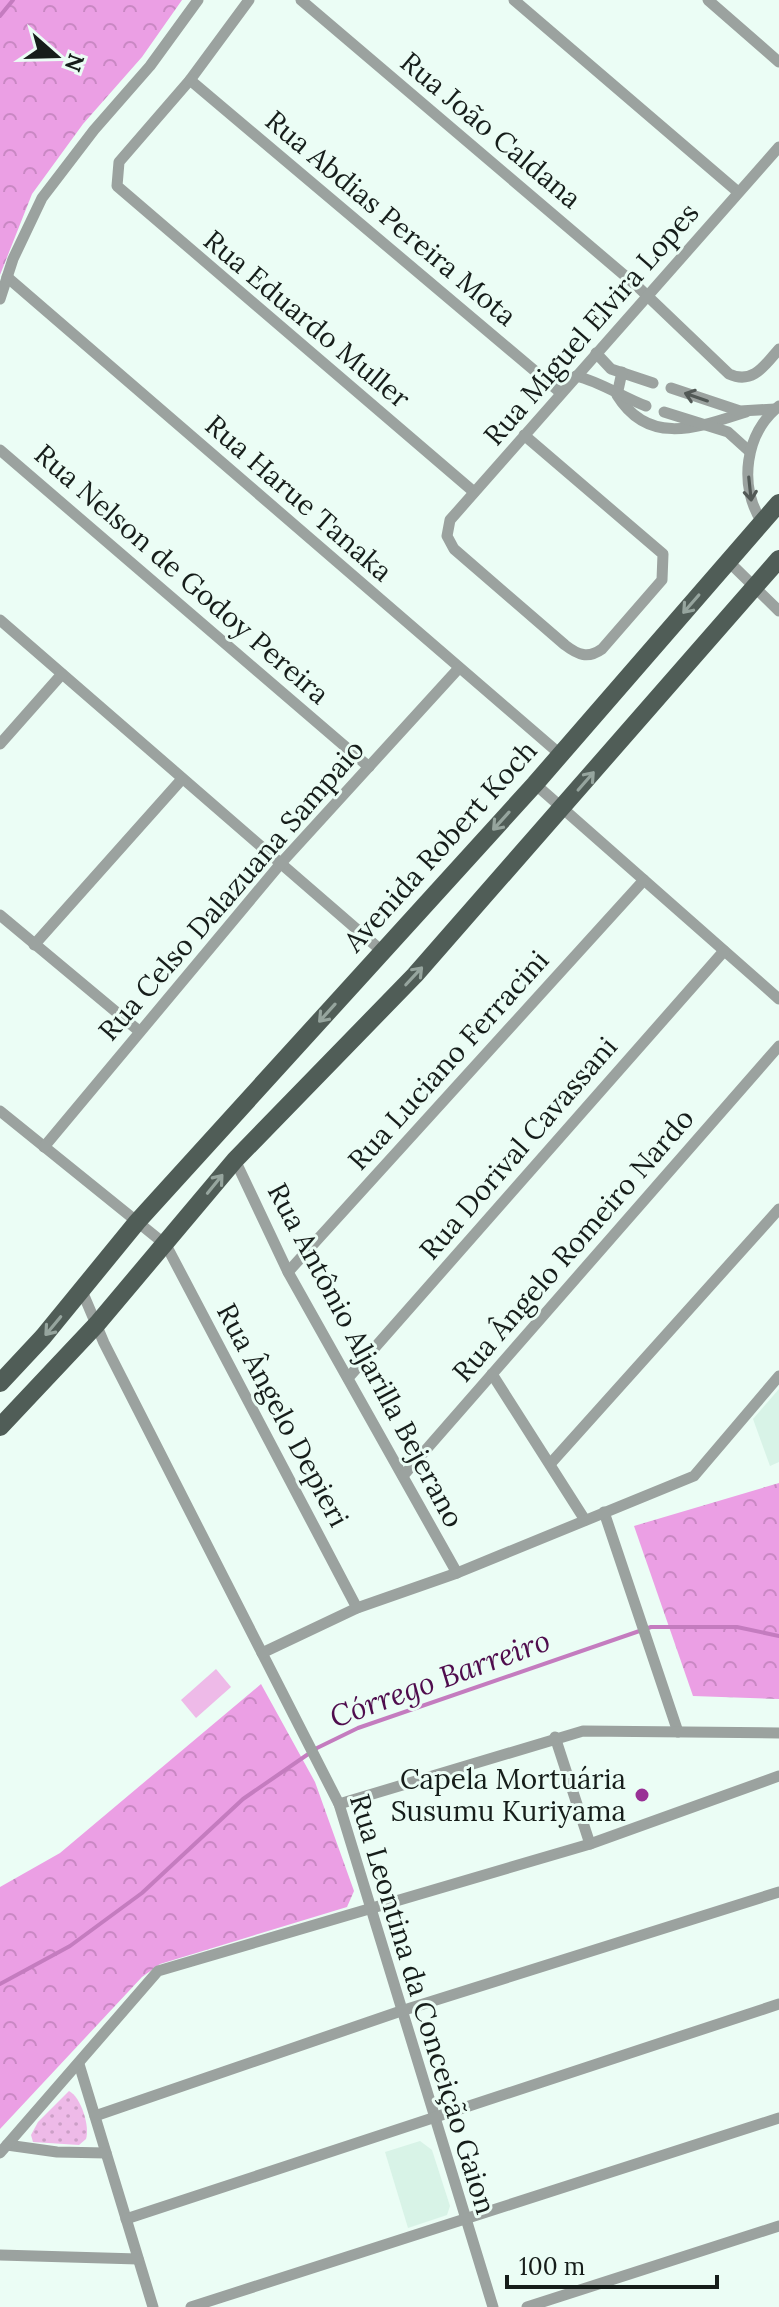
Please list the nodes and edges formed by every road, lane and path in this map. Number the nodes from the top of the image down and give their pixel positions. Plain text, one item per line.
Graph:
1 (198, 0) edge
2 (249, 0) edge
3 (301, 0) edge
4 (514, 0) edge
5 (708, 0) edge
6 (779, 62) edge
7 (190, 80) junction
8 (779, 147) edge
9 (738, 192) junction
10 (7, 277) junction
11 (0, 299) edge
12 (647, 299) junction
13 (779, 349) edge
14 (596, 353) junction
15 (622, 372) junction
16 (576, 376) junction
17 (653, 383) dead end
18 (671, 388) dead end
19 (561, 393) junction
20 (617, 395) junction
21 (646, 406) dead end
22 (777, 407) edge
23 (664, 412) dead end
24 (746, 412) junction
25 (705, 425) junction
26 (524, 435) junction
27 (0, 450) edge
28 (749, 451) junction
29 (474, 492) junction
30 (779, 503) edge
31 (762, 522) junction
32 (779, 559) edge
33 (728, 561) junction
34 (754, 588) junction
35 (779, 611) edge
36 (0, 620) edge
37 (459, 668) junction
38 (62, 674) junction
39 (0, 744) edge
40 (561, 755) junction
41 (369, 767) junction
42 (182, 779) junction
43 (535, 784) junction
44 (562, 807) junction
45 (282, 862) junction
46 (644, 880) junction
47 (0, 915) edge
48 (34, 945) junction
49 (724, 951) junction
50 (383, 952) junction
51 (779, 999) edge
52 (139, 1031) junction
53 (779, 1046) edge
54 (0, 1111) edge
55 (44, 1147) junction
56 (235, 1160) junction
57 (779, 1209) edge
58 (137, 1222) junction
59 (166, 1245) junction
60 (288, 1272) junction
61 (82, 1291) junction
62 (97, 1324) junction
63 (492, 1374) junction
64 (779, 1376) edge
65 (348, 1378) junction
66 (0, 1383) edge
67 (0, 1427) edge
68 (551, 1463) junction
69 (403, 1476) junction
70 (604, 1512) junction
71 (585, 1520) junction
72 (457, 1573) junction
73 (357, 1608) junction
74 (262, 1653) junction
75 (678, 1732) junction
76 (779, 1733) edge
77 (555, 1737) junction
78 (779, 1776) edge
79 (339, 1804) junction
80 (590, 1844) junction
81 (779, 1892) edge
82 (371, 1911) junction
83 (779, 2004) edge
84 (401, 2011) junction
85 (79, 2064) junction
86 (433, 2115) junction
87 (95, 2116) junction
88 (779, 2118) edge
89 (4, 2149) edge
90 (106, 2153) junction
91 (126, 2219) junction
92 (466, 2220) junction
93 (779, 2226) edge
94 (0, 2255) edge
95 (138, 2259) junction
96 (153, 2307) edge
97 (191, 2307) edge
98 (493, 2307) edge
99 (527, 2307) edge

1 - 10 street
2 - 7 street
3 - 12 street, Rua João Caldana
4 - 9 street
5 - 6 street
7 - 19 street, Rua Abdias Pereira Mota
7 - 29 street, Rua Eduardo Muller
8 - 9 street, Rua Miguel Elvira Lopes
9 - 12 street, Rua Miguel Elvira Lopes
10 - 11 street
10 - 37 street, Rua Harue Tanaka
12 - 13 street, Rua João Caldana
12 - 14 street, Rua Miguel Elvira Lopes
14 - 15 street
14 - 16 street, Rua Miguel Elvira Lopes
15 - 17 street
15 - 20 street
16 - 19 street, Rua Miguel Elvira Lopes
16 - 20 street
24 -> 18 street
19 - 26 street, Rua Miguel Elvira Lopes
20 - 21 street
20 - 25 street
22 - 24 street
22 - 28 street
23 - 25 street
24 - 25 street
25 - 28 street
26 - 29 street, Rua Miguel Elvira Lopes
26 - 29 street, Rua Miguel Elvira Lopes
27 - 41 street, Rua Nelson de Godoy Pereira
28 -> 31 street
30 - 31 main road, Avenida Robert Koch
31 - 33 main road, Avenida Robert Koch
32 - 34 main road
33 - 34 street
33 -> 40 main road, Avenida Robert Koch
34 - 35 street
44 -> 34 main road
36 - 38 street
37 - 40 street, Rua Harue Tanaka
37 - 41 street, Rua Celso Dalazuana Sampaio
38 - 39 street
38 - 42 street
40 - 43 main road, Avenida Robert Koch
41 - 45 street, Rua Celso Dalazuana Sampaio
42 - 45 street
42 - 48 street
43 - 44 street
43 -> 50 main road, Avenida Robert Koch
44 - 46 street
56 -> 44 main road
45 - 50 street
45 - 52 street, Rua Celso Dalazuana Sampaio
46 - 49 street
46 - 60 street, Rua Luciano Ferracini
47 - 48 street
48 - 52 street
49 - 51 street
49 - 65 street, Rua Dorival Cavassani
50 -> 58 main road, Avenida Robert Koch
52 - 55 street, Rua Celso Dalazuana Sampaio
53 - 63 street, Rua Ângelo Romeiro Nardo
54 - 55 street
55 - 58 street
59 -> 56 main road
56 - 60 street, Rua Antônio Aljarilla Bejerano
57 - 68 street
58 - 59 street
58 - 61 main road, Avenida Robert Koch
59 - 62 main road
59 - 73 street, Rua Ângelo Depieri
60 - 65 street, Rua Antônio Aljarilla Bejerano
61 - 62 street, Rua Leontina da Conceição Gaion
61 -> 66 main road, Avenida Robert Koch
62 - 67 main road
62 - 74 street, Rua Leontina da Conceição Gaion
63 - 68 street
63 - 69 street, Rua Ângelo Romeiro Nardo
64 - 70 street
65 - 69 street, Rua Antônio Aljarilla Bejerano
68 - 71 street
69 - 72 street, Rua Antônio Aljarilla Bejerano
70 - 71 street
70 - 75 street
71 - 72 street
72 - 73 street
73 - 74 street
74 - 79 street, Rua Leontina da Conceição Gaion
75 - 76 street
75 - 77 street
77 - 79 street
77 - 80 street
78 - 80 street
79 - 82 street, Rua Leontina da Conceição Gaion
80 - 82 street
81 - 84 street
82 - 84 street, Rua Leontina da Conceição Gaion
82 - 85 street
83 - 86 street
84 - 86 street, Rua Leontina da Conceição Gaion
84 - 87 street
85 - 87 street
85 - 89 street
86 - 91 street
86 - 92 street, Rua Leontina da Conceição Gaion
87 - 90 street
88 - 92 street
89 - 90 street
90 - 91 street
91 - 95 street
92 - 97 street
92 - 98 street, Rua Leontina da Conceição Gaion
93 - 99 street
94 - 95 street
95 - 96 street

